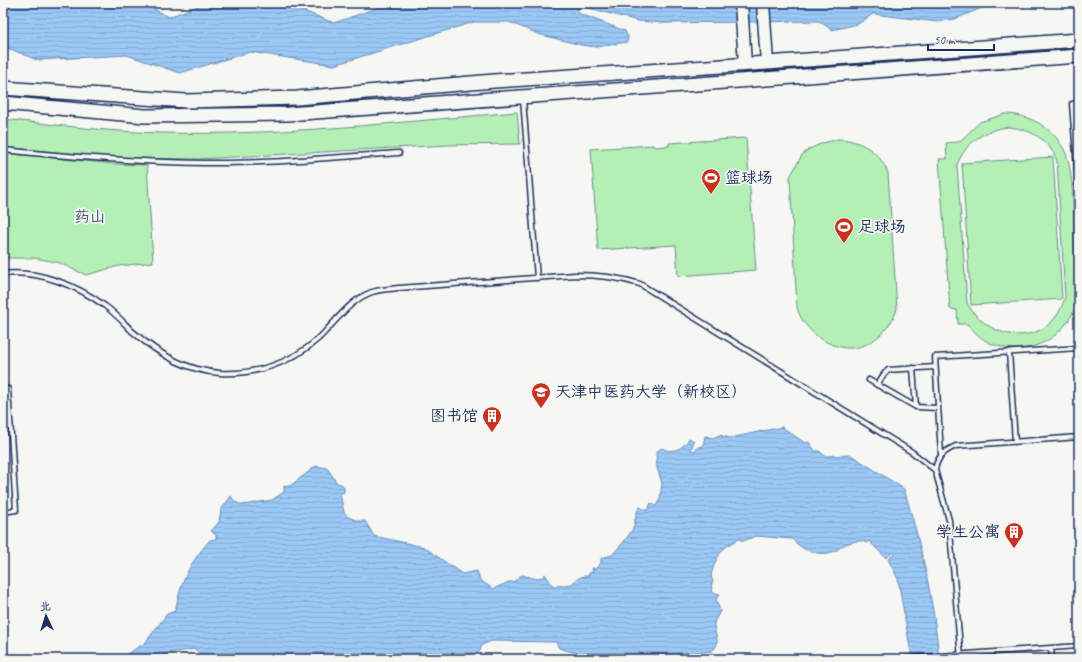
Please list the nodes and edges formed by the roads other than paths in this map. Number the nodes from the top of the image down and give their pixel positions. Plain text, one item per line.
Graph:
1 (741, 3) edge
2 (763, 3) edge
3 (1079, 40) edge
4 (1079, 50) edge
5 (1079, 56) edge
6 (1040, 58) junction
7 (767, 63) junction
8 (744, 64) junction
9 (3, 88) edge
10 (44, 91) junction
11 (3, 93) edge
12 (523, 96) junction
13 (297, 98) junction
14 (434, 102) junction
15 (3, 103) edge
16 (1079, 103) edge
17 (3, 150) edge
18 (399, 153) dead end
19 (1079, 193) edge
20 (3, 274) edge
21 (537, 278) junction
22 (1079, 348) edge
23 (1009, 352) junction
24 (936, 367) junction
25 (913, 368) junction
26 (870, 380) dead end
27 (877, 385) junction
28 (3, 389) edge
29 (916, 407) junction
30 (938, 408) junction
31 (1079, 437) edge
32 (1015, 442) junction
33 (941, 454) junction
34 (935, 470) junction
35 (3, 512) edge
36 (1079, 646) edge
37 (1051, 648) junction
38 (960, 654) junction
39 (909, 658) edge
40 (898, 659) edge
41 (961, 659) edge
42 (1052, 659) edge

1 - 8 main road
2 - 7 main road
3 - 7 main road
4 - 6 main road
5 - 6 main road
6 - 12 main road
7 - 8 main road
8 - 13 main road
9 - 10 main road
10 - 11 main road
10 - 13 main road
12 - 14 main road
12 - 21 lane
13 - 14 main road
14 - 15 main road
16 - 19 lane
17 - 18 lane
20 - 21 lane
21 - 34 lane
22 - 23 lane
23 - 24 lane
23 - 32 lane
24 - 25 lane
24 - 30 lane
25 - 27 lane
25 - 29 lane
26 - 27 lane
27 - 29 lane
28 - 35 lane
29 - 30 lane
30 - 33 lane
31 - 32 lane
32 - 33 lane
33 - 34 lane
34 - 38 lane
36 - 37 lane
37 - 38 lane
37 - 42 lane
38 - 39 lane
38 - 41 lane
39 - 40 lane

